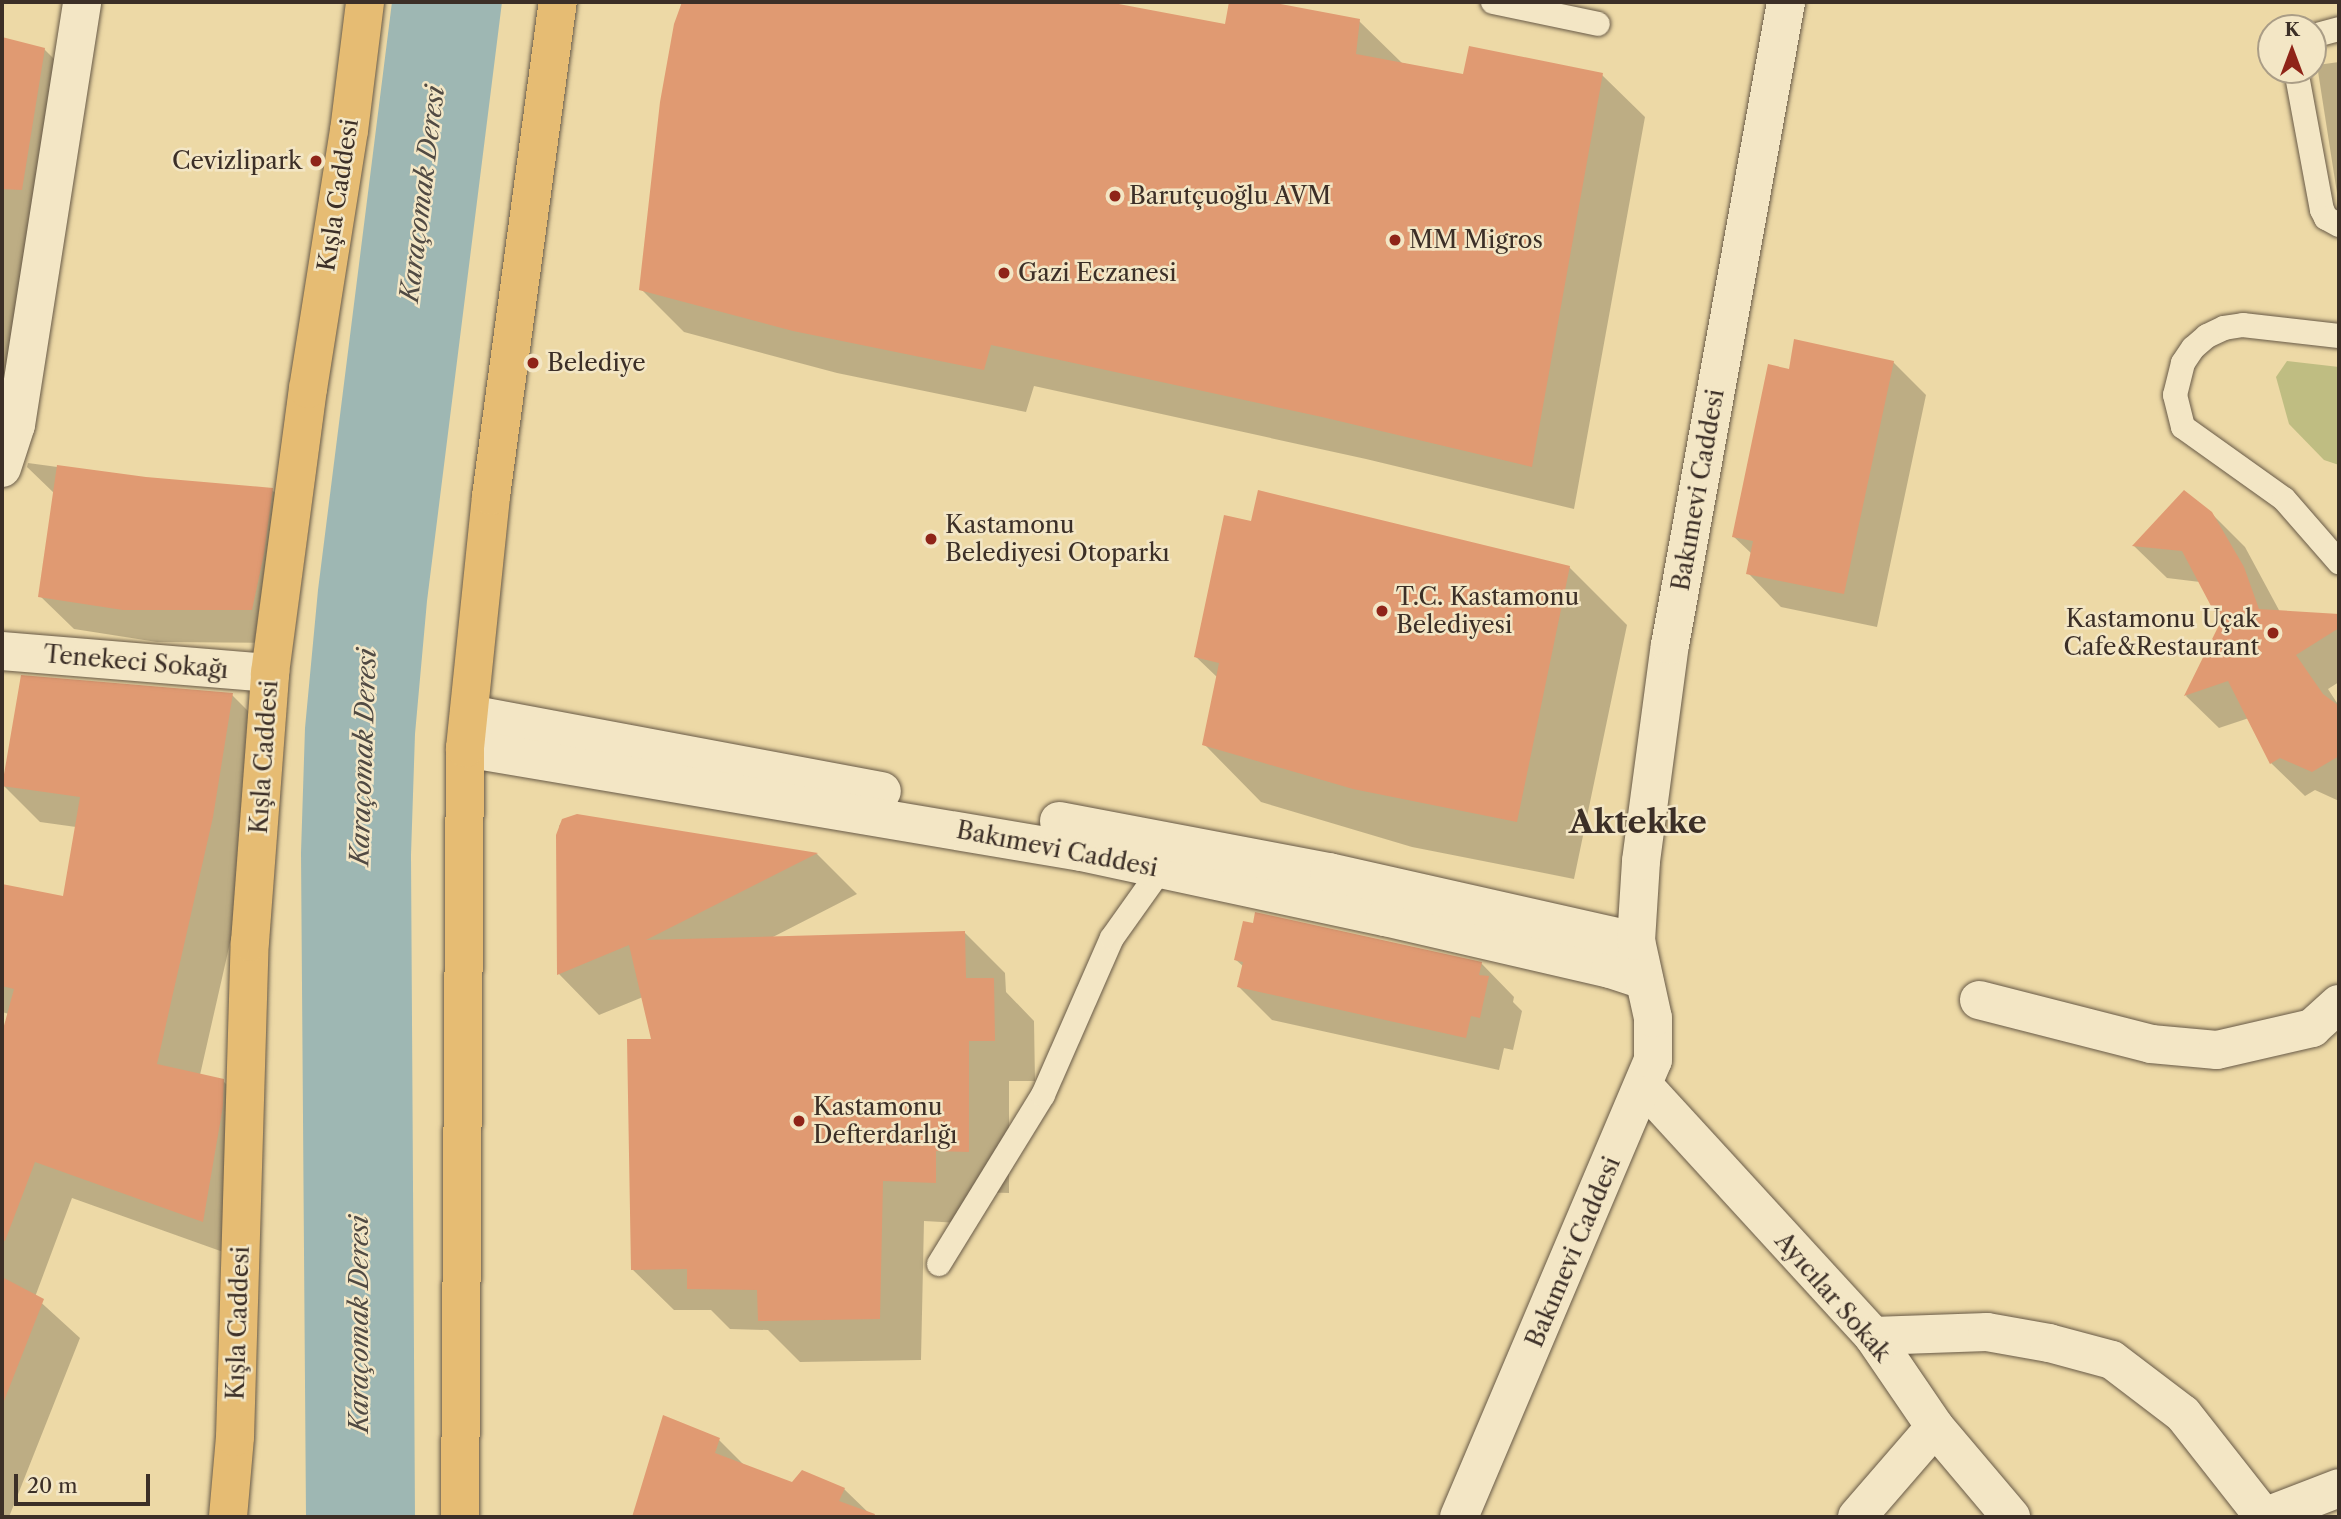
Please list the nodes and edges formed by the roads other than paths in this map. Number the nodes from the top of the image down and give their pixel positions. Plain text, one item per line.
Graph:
1 (82, 2) edge
2 (365, 2) edge
3 (558, 2) edge
4 (1493, 2) edge
5 (1786, 2) edge
6 (1598, 24) dead end
7 (2299, 84) edge
8 (2339, 225) edge
9 (2339, 336) edge
10 (2, 468) edge
11 (2339, 562) edge
12 (2, 651) edge
13 (271, 673) junction
14 (467, 731) junction
15 (1161, 869) junction
16 (1636, 941) junction
17 (1644, 980) junction
18 (1979, 1000) dead end
19 (2337, 1013) edge
20 (1644, 1086) junction
21 (939, 1264) dead end
22 (1873, 1336) junction
23 (1935, 1427) junction
24 (2339, 1488) edge
25 (228, 1517) edge
26 (460, 1517) edge
27 (1459, 1517) edge
28 (1857, 1517) edge
29 (2011, 1517) edge
30 (2264, 1517) edge

1 - 10 street
2 - 13 main road, Kışla Caddesi
3 - 14 main road
4 - 6 lane
5 - 16 street, Bakımevi Caddesi
7 - 8 lane
9 - 11 lane
12 - 13 street, Tenekeci Sokağı
13 - 25 main road, Kışla Caddesi
14 - 15 street, Bakımevi Caddesi
14 - 16 street
14 - 26 main road
15 - 17 street, Bakımevi Caddesi
15 - 21 lane
16 - 17 street, Bakımevi Caddesi
17 - 20 street, Bakımevi Caddesi
18 - 19 street
20 - 22 street, Ayıcılar Sokak
20 - 27 street, Bakımevi Caddesi
22 - 23 street, Ayıcılar Sokak
22 - 30 street
23 - 28 street
23 - 29 street, Ayıcılar Sokak
24 - 30 street

